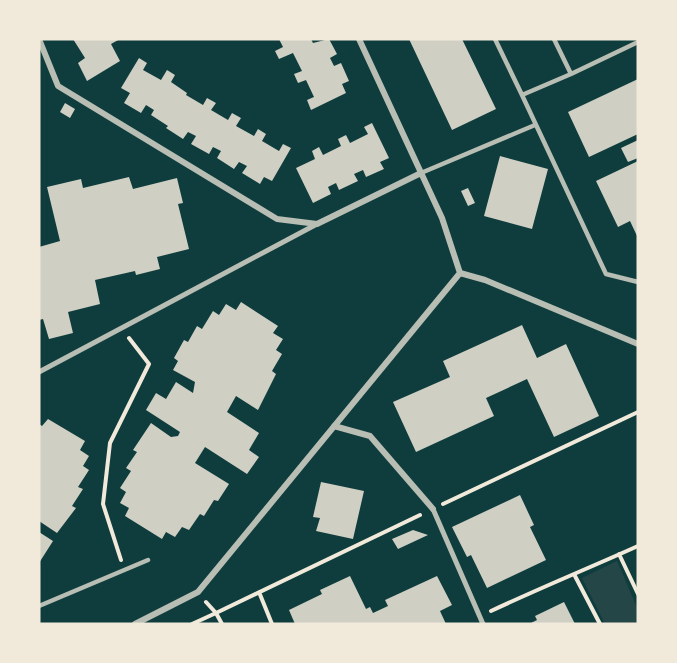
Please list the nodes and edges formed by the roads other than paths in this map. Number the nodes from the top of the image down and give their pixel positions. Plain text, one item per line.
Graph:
1 (39, 39) edge
2 (359, 39) edge
3 (495, 39) edge
4 (554, 39) edge
5 (638, 42) edge
6 (571, 74) junction
7 (522, 95) junction
8 (535, 125) junction
9 (421, 173) junction
10 (317, 224) junction
11 (460, 273) junction
12 (638, 282) edge
13 (638, 344) edge
14 (39, 372) edge
15 (334, 426) junction
16 (433, 509) joint
17 (148, 560) dead end
18 (39, 606) edge
19 (135, 624) edge
20 (483, 624) edge

1 - 10 street
2 - 9 street
3 - 7 lane
4 - 6 lane
5 - 6 lane
6 - 7 lane
7 - 8 lane
8 - 9 lane
8 - 12 lane
9 - 10 street
9 - 11 street
10 - 14 street
11 - 13 street
11 - 15 street
15 - 16 street
15 - 19 street
16 - 20 street
17 - 18 lane

